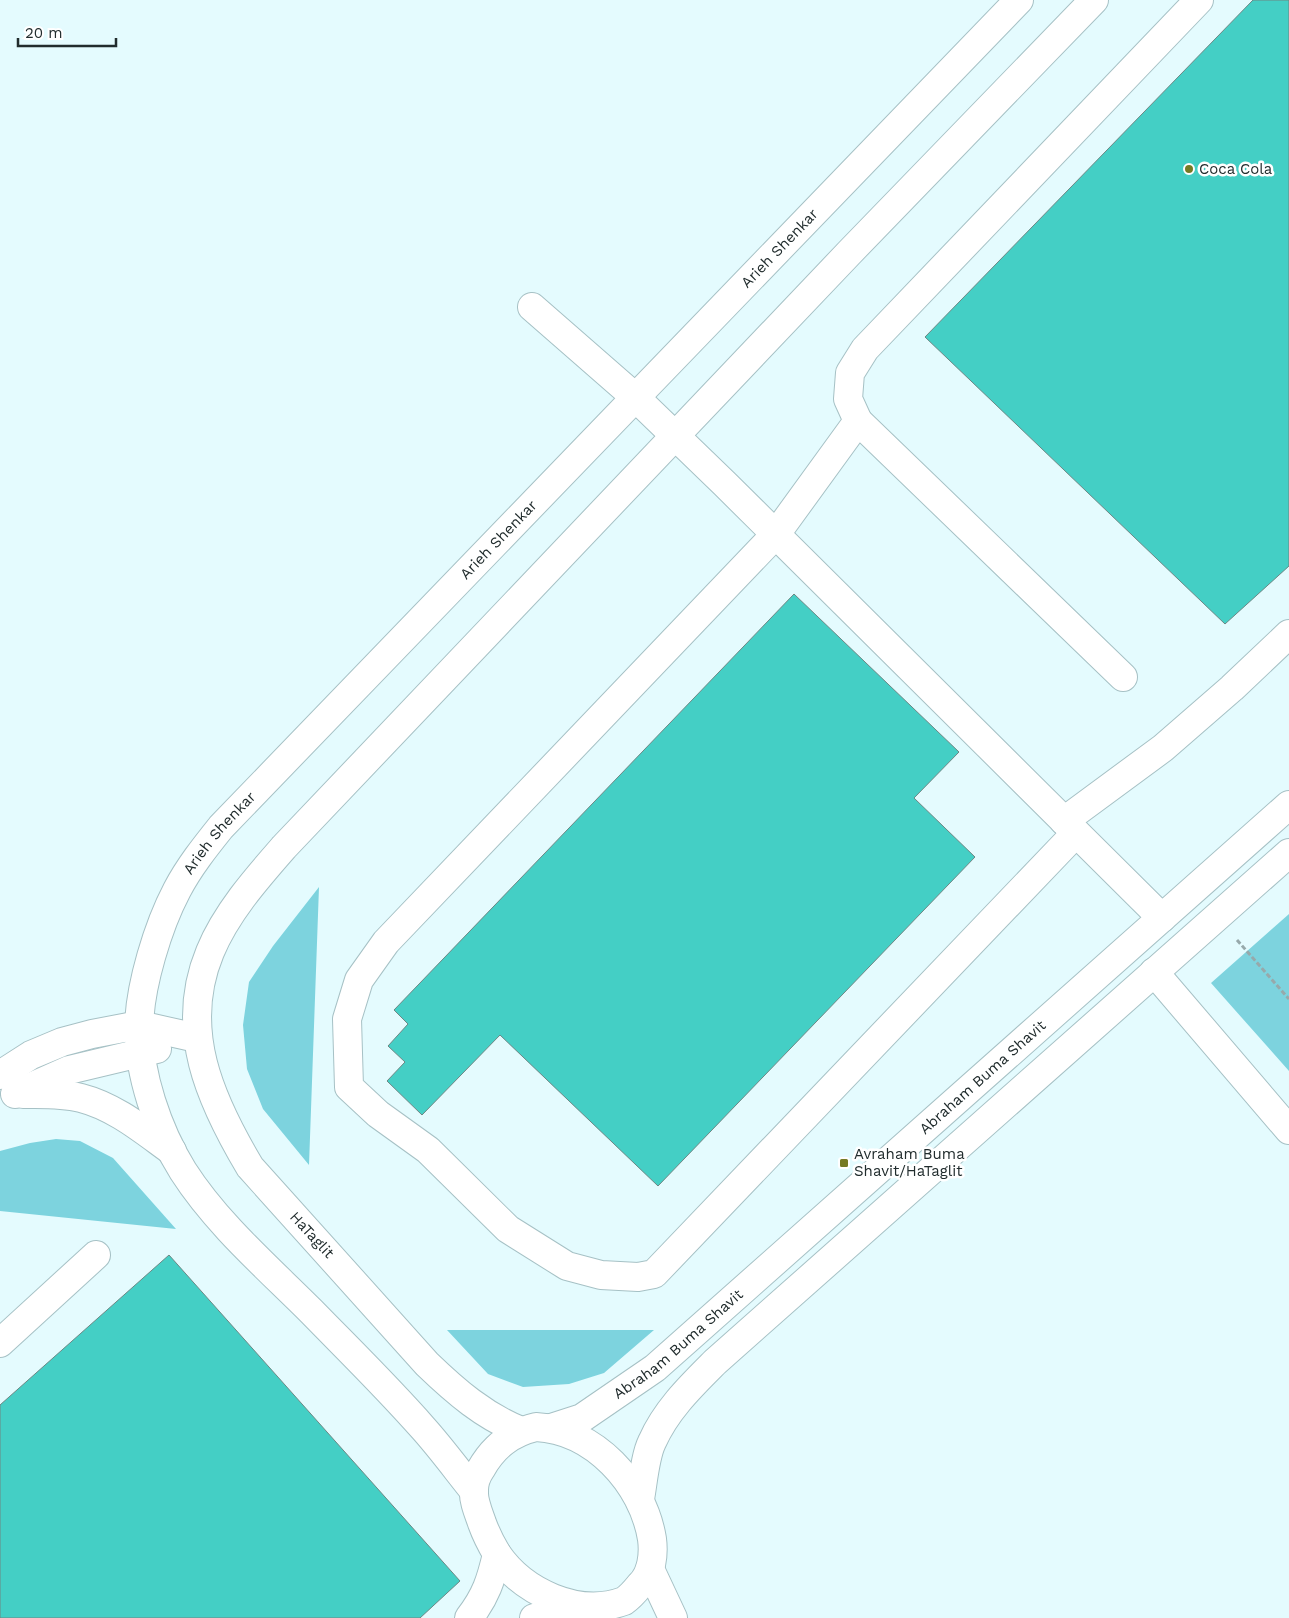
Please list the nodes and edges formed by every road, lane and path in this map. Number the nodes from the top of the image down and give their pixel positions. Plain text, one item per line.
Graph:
1 (1019, 0) edge
2 (1094, 0) edge
3 (1199, 0) edge
4 (532, 307) dead end
5 (635, 397) junction
6 (858, 420) junction
7 (676, 436) junction
8 (776, 534) junction
9 (1289, 634) edge
10 (1123, 676) dead end
11 (1289, 805) edge
12 (1070, 827) junction
13 (1289, 853) edge
14 (1217, 917) junction
15 (1162, 918) junction
16 (1154, 972) junction
17 (1289, 999) edge
18 (139, 1025) junction
19 (198, 1038) junction
20 (141, 1054) junction
21 (5, 1090) edge
22 (1289, 1130) edge
23 (173, 1152) junction
24 (96, 1255) dead end
25 (0, 1344) edge
26 (551, 1428) junction
27 (521, 1431) junction
28 (474, 1491) junction
29 (640, 1499) junction
30 (497, 1554) junction
31 (650, 1569) junction
32 (576, 1613) edge
33 (470, 1618) edge
34 (534, 1618) edge
35 (674, 1618) edge

1 - 5 street, Arieh Shenkar
2 - 7 street
3 - 6 street
4 - 5 street
5 - 7 street
5 - 18 street, Arieh Shenkar
6 - 8 street
6 - 10 street
7 - 8 street
7 - 19 street, HaTaglit
8 - 12 street
8 - 12 street
9 - 12 street
11 - 15 street, Abraham Buma Shavit
12 - 15 street
13 - 14 street
14 - 16 street
14 - 17 path
15 - 26 street, Abraham Buma Shavit
16 - 22 street
16 - 29 street
18 - 19 street
18 - 20 street, Arieh Shenkar
18 - 21 street
19 - 20 street
19 - 27 street, HaTaglit
20 - 21 street
20 - 23 street, Arieh Shenkar
21 - 23 street
23 - 28 street
24 - 25 street
26 - 27 street
26 - 29 street
27 - 28 street
28 - 30 street
29 - 31 street
30 - 32 street
30 - 33 street
31 - 32 street
31 - 35 street
32 - 34 street

